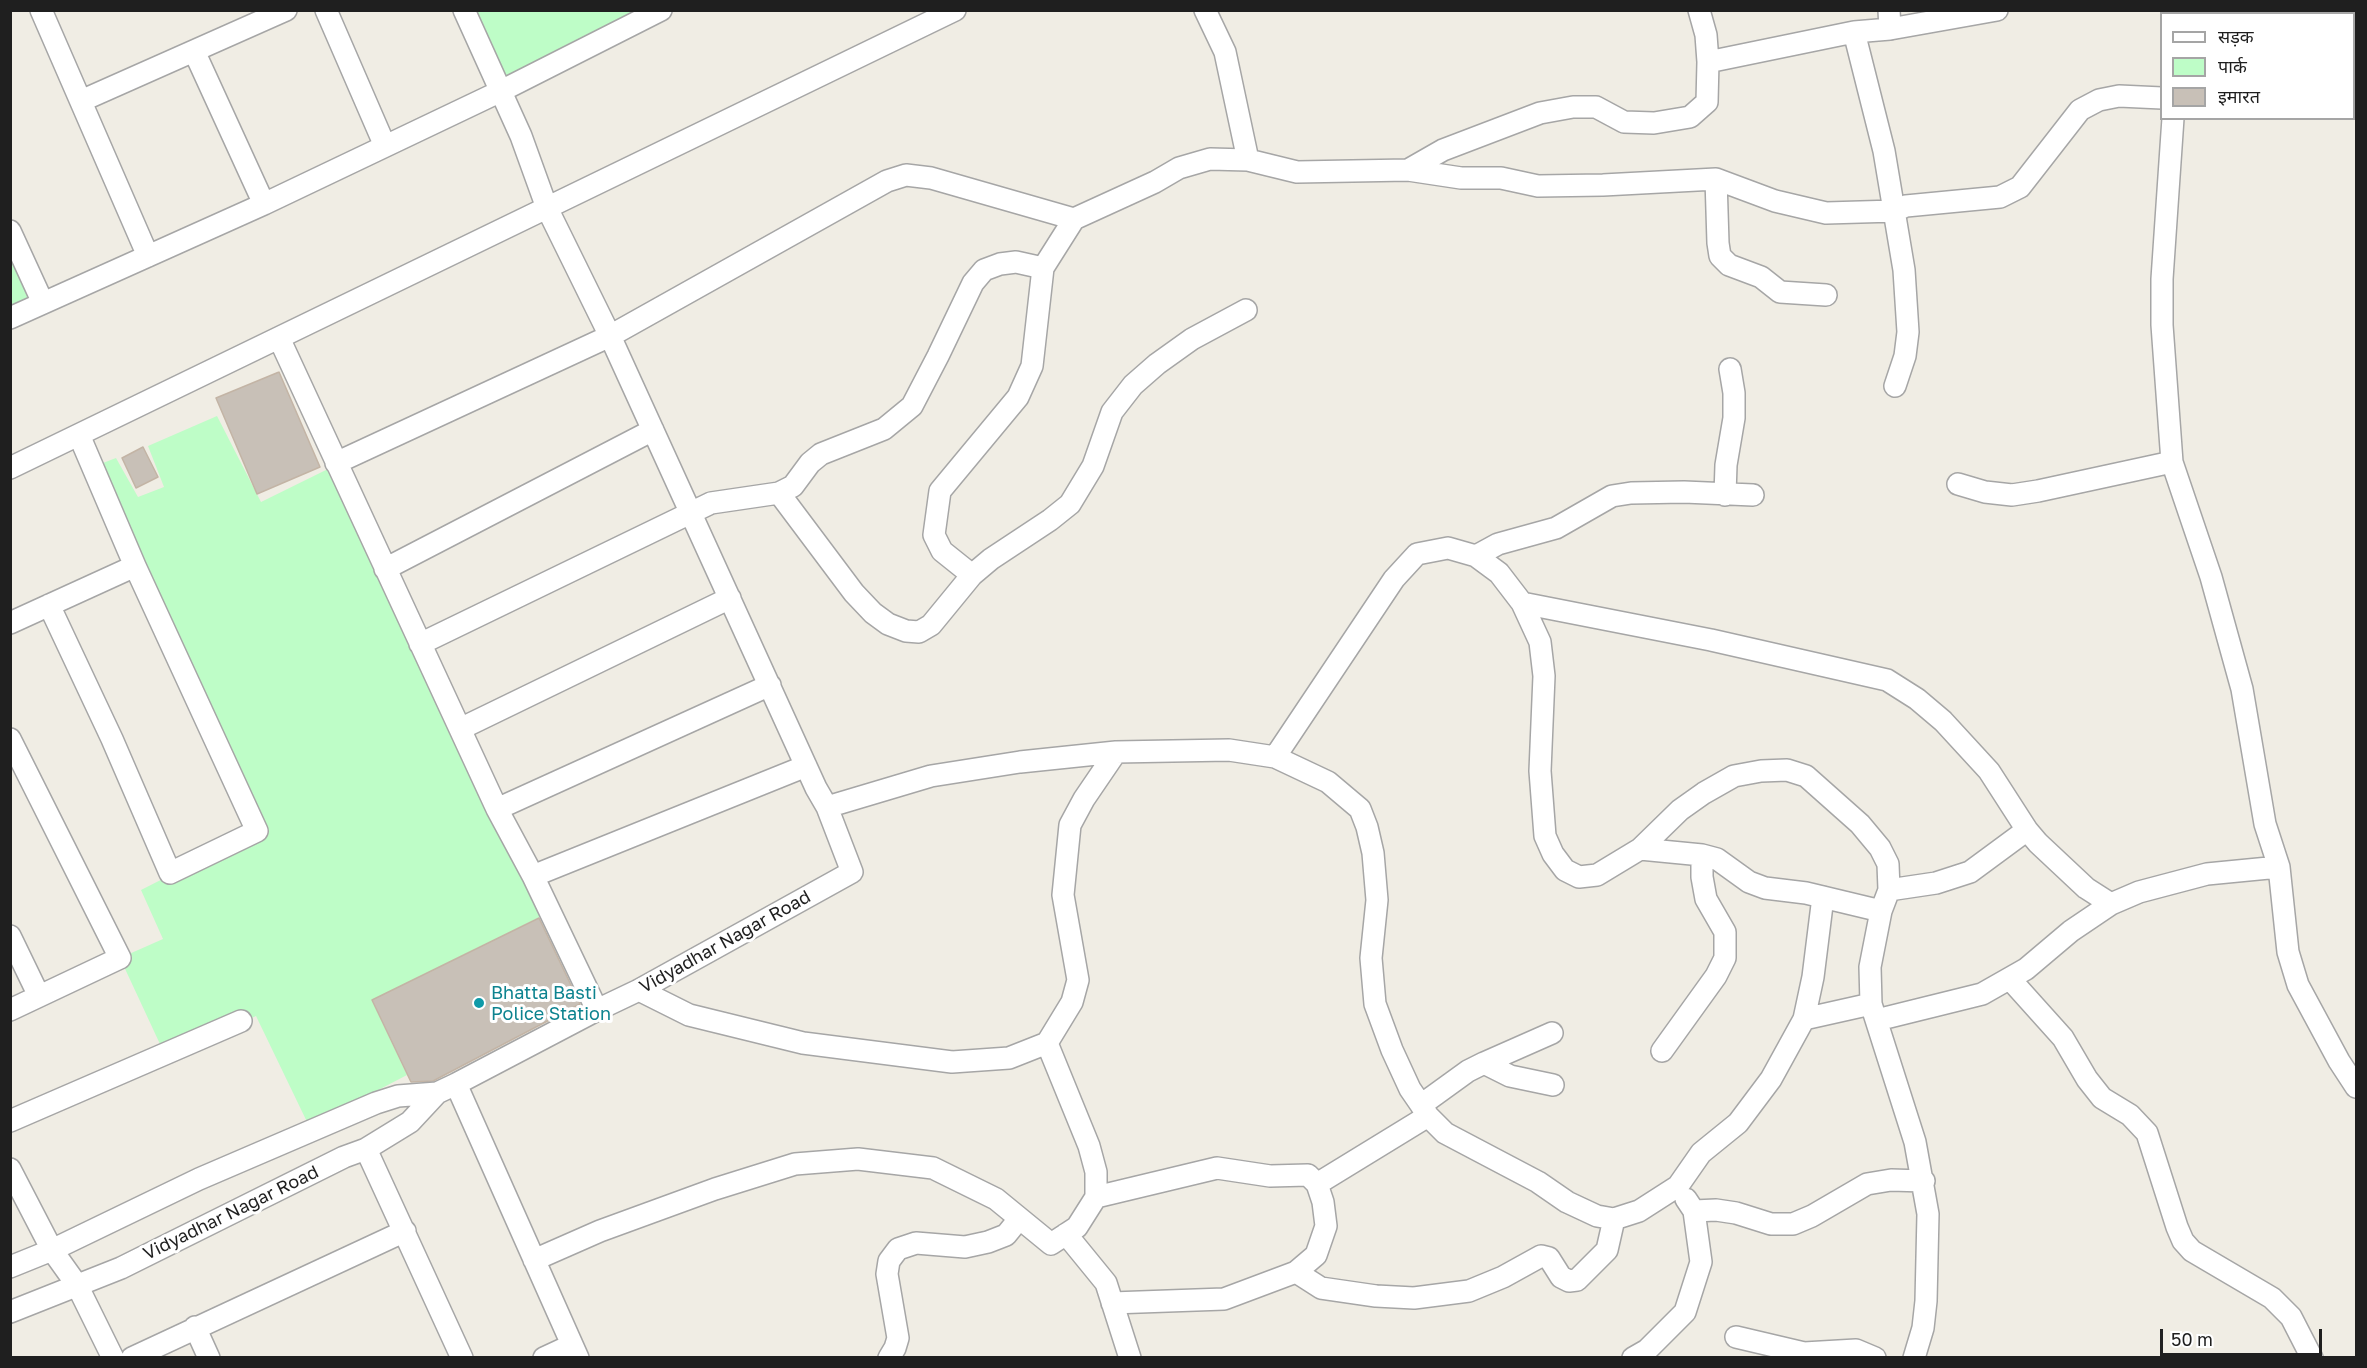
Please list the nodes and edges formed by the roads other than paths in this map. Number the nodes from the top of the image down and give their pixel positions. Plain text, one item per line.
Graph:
1 (41, 10) edge
2 (286, 10) edge
3 (326, 10) edge
4 (464, 10) edge
5 (661, 10) edge
6 (955, 10) edge
7 (1205, 10) edge
8 (1699, 10) edge
9 (1997, 10) edge
10 (1889, 20) edge
11 (1854, 32) junction
12 (194, 51) junction
13 (1708, 62) junction
14 (501, 91) junction
15 (2160, 98) edge
16 (81, 101) junction
17 (2173, 120) edge
18 (385, 146) junction
19 (1248, 160) junction
20 (1408, 170) junction
21 (1716, 179) junction
22 (264, 204) junction
23 (547, 208) junction
24 (1895, 211) junction
25 (1074, 219) junction
26 (10, 231) edge
27 (148, 256) junction
28 (1043, 268) junction
29 (1826, 295) dead end
30 (43, 303) junction
31 (1246, 310) dead end
32 (10, 318) edge
33 (610, 336) junction
34 (279, 338) junction
35 (1730, 369) dead end
36 (1895, 386) dead end
37 (653, 430) junction
38 (79, 435) junction
39 (2172, 462) junction
40 (336, 463) junction
41 (10, 468) edge
42 (1958, 484) dead end
43 (779, 493) junction
44 (1725, 495) junction
45 (1753, 495) dead end
46 (691, 513) junction
47 (1476, 556) junction
48 (135, 566) junction
49 (385, 569) junction
50 (972, 575) junction
51 (730, 598) junction
52 (1522, 603) junction
53 (50, 605) junction
54 (10, 623) edge
55 (420, 644) junction
56 (770, 685) junction
57 (459, 729) junction
58 (10, 739) edge
59 (1116, 752) junction
60 (1275, 757) junction
61 (806, 766) junction
62 (827, 807) junction
63 (497, 810) junction
64 (2027, 830) junction
65 (1640, 849) junction
66 (1702, 855) junction
67 (2279, 867) junction
68 (532, 876) junction
69 (1889, 890) junction
70 (1822, 897) junction
71 (2111, 904) junction
72 (1881, 911) junction
73 (10, 936) edge
74 (2010, 979) junction
75 (639, 990) junction
76 (39, 996) junction
77 (10, 1010) edge
78 (597, 1010) junction
79 (1874, 1012) junction
80 (1804, 1019) junction
81 (241, 1021) dead end
82 (1552, 1033) dead end
83 (1047, 1042) junction
84 (1662, 1051) dead end
85 (1484, 1063) junction
86 (1553, 1085) dead end
87 (2356, 1087) edge
88 (447, 1089) junction
89 (1424, 1111) junction
90 (10, 1121) edge
91 (366, 1149) junction
92 (10, 1169) edge
93 (1924, 1182) junction
94 (1317, 1184) junction
95 (1678, 1186) junction
96 (1096, 1197) junction
97 (1694, 1211) junction
98 (1019, 1219) junction
99 (1614, 1219) junction
100 (405, 1232) junction
101 (1066, 1234) junction
102 (52, 1250) junction
103 (534, 1260) junction
104 (10, 1267) edge
105 (1296, 1272) junction
106 (77, 1285) junction
107 (1112, 1303) junction
108 (10, 1312) edge
109 (195, 1327) junction
110 (1736, 1337) dead end
111 (575, 1351) edge
112 (112, 1358) edge
113 (132, 1358) edge
114 (209, 1358) edge
115 (462, 1358) edge
116 (544, 1358) edge
117 (889, 1358) edge
118 (1130, 1358) edge
119 (1634, 1358) edge
120 (1875, 1358) edge
121 (1914, 1358) edge
122 (2312, 1358) edge

1 - 16 street
2 - 12 street
3 - 18 street
4 - 14 street
5 - 14 street
6 - 23 street
7 - 19 street
8 - 13 street
9 - 10 street
10 - 11 street
11 - 13 street
11 - 24 street
12 - 16 street
12 - 22 street
13 - 20 street
14 - 18 street
14 - 23 street
15 - 24 street
16 - 27 street
17 - 39 street
18 - 22 street
19 - 20 street
19 - 25 street
20 - 21 street
21 - 24 street
21 - 29 street
22 - 27 street
23 - 33 street
23 - 34 street
24 - 36 street
25 - 28 street
25 - 33 street
26 - 30 street
27 - 30 street
28 - 43 street
28 - 50 street
30 - 32 street
31 - 50 street
33 - 37 street
33 - 40 street
34 - 38 street
34 - 40 street
35 - 44 street
37 - 46 street
37 - 49 street
38 - 41 street
38 - 48 street
39 - 42 street
39 - 67 street
40 - 49 street
43 - 46 street
43 - 50 street
44 - 45 street
44 - 47 street
46 - 51 street
46 - 55 street
47 - 52 street
47 - 60 street
48 - 53 street
48 - 53 street
49 - 55 street
51 - 56 street
51 - 57 street
52 - 64 street
52 - 65 street
53 - 54 street
55 - 57 street
56 - 61 street
56 - 63 street
57 - 63 street
58 - 76 street
59 - 60 street
59 - 62 street
59 - 83 street
60 - 89 street
61 - 62 street
61 - 68 street
62 - 75 street, Vidyadhar Nagar Road
63 - 68 street
64 - 69 street
64 - 71 street
65 - 66 street
65 - 69 street
66 - 70 street
66 - 84 street
67 - 71 street
67 - 87 street
68 - 78 street
69 - 72 street
70 - 72 street
70 - 80 street
71 - 74 street
72 - 79 street
73 - 76 street
74 - 79 street
74 - 122 street
75 - 78 street, Vidyadhar Nagar Road
75 - 83 street
76 - 77 street
78 - 88 street, Vidyadhar Nagar Road
79 - 80 street
79 - 93 street
80 - 95 street
81 - 90 street
82 - 85 street
83 - 96 street
85 - 86 street
85 - 89 street
88 - 91 street, Vidyadhar Nagar Road
88 - 102 street, Vidyadhar Nagar Road
88 - 103 street
89 - 94 street
89 - 99 street
91 - 100 street
91 - 106 street, Vidyadhar Nagar Road
92 - 102 street
93 - 97 street
93 - 121 street
94 - 96 street
94 - 105 street
95 - 97 street
95 - 99 street
96 - 101 street
97 - 119 street
98 - 101 street
98 - 103 street
98 - 117 street
99 - 105 street
100 - 109 street
100 - 115 street
101 - 107 street
102 - 104 street, Vidyadhar Nagar Road
102 - 106 street
103 - 111 street
105 - 107 street
106 - 108 street, Vidyadhar Nagar Road
106 - 112 street
107 - 118 street
109 - 113 street
109 - 114 street
110 - 120 street
111 - 116 street

